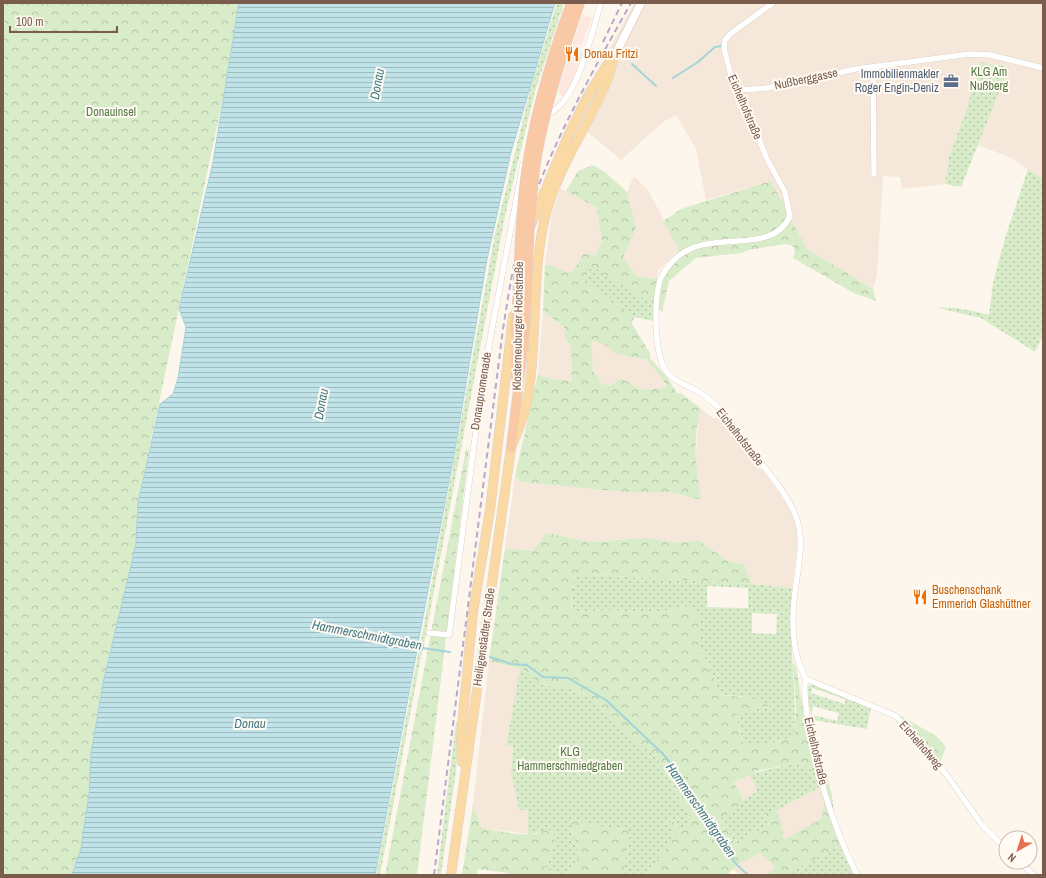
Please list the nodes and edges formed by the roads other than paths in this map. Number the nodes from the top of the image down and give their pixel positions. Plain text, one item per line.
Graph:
1 (571, 3) edge
2 (580, 3) edge
3 (601, 3) edge
4 (641, 3) edge
5 (773, 3) edge
6 (614, 57) junction
7 (873, 67) junction
8 (1043, 68) edge
9 (739, 90) junction
10 (874, 174) dead end
11 (517, 398) junction
12 (511, 448) junction
13 (429, 633) dead end
14 (806, 679) junction
15 (464, 782) junction
16 (998, 841) edge
17 (451, 875) edge
18 (857, 875) edge

1 - 11 highway, Klosterneuburger Hochstraße, bridge
2 - 11 highway, Klosterneuburger Hochstraße, bridge
3 - 13 street, Donaupromenade
4 - 6 main road
5 - 9 street, Eichelhofstraße
6 - 12 main road
6 - 15 main road
7 - 8 street, Nußberggasse
7 - 9 street, Nußberggasse
7 - 10 street
9 - 14 street, Eichelhofstraße
11 - 12 highway, Heiligenstädter Straße
12 - 15 main road, Heiligenstädter Straße
14 - 16 street, Eichelhofweg
14 - 18 street, Eichelhofstraße
15 - 17 main road, Heiligenstädter Straße

